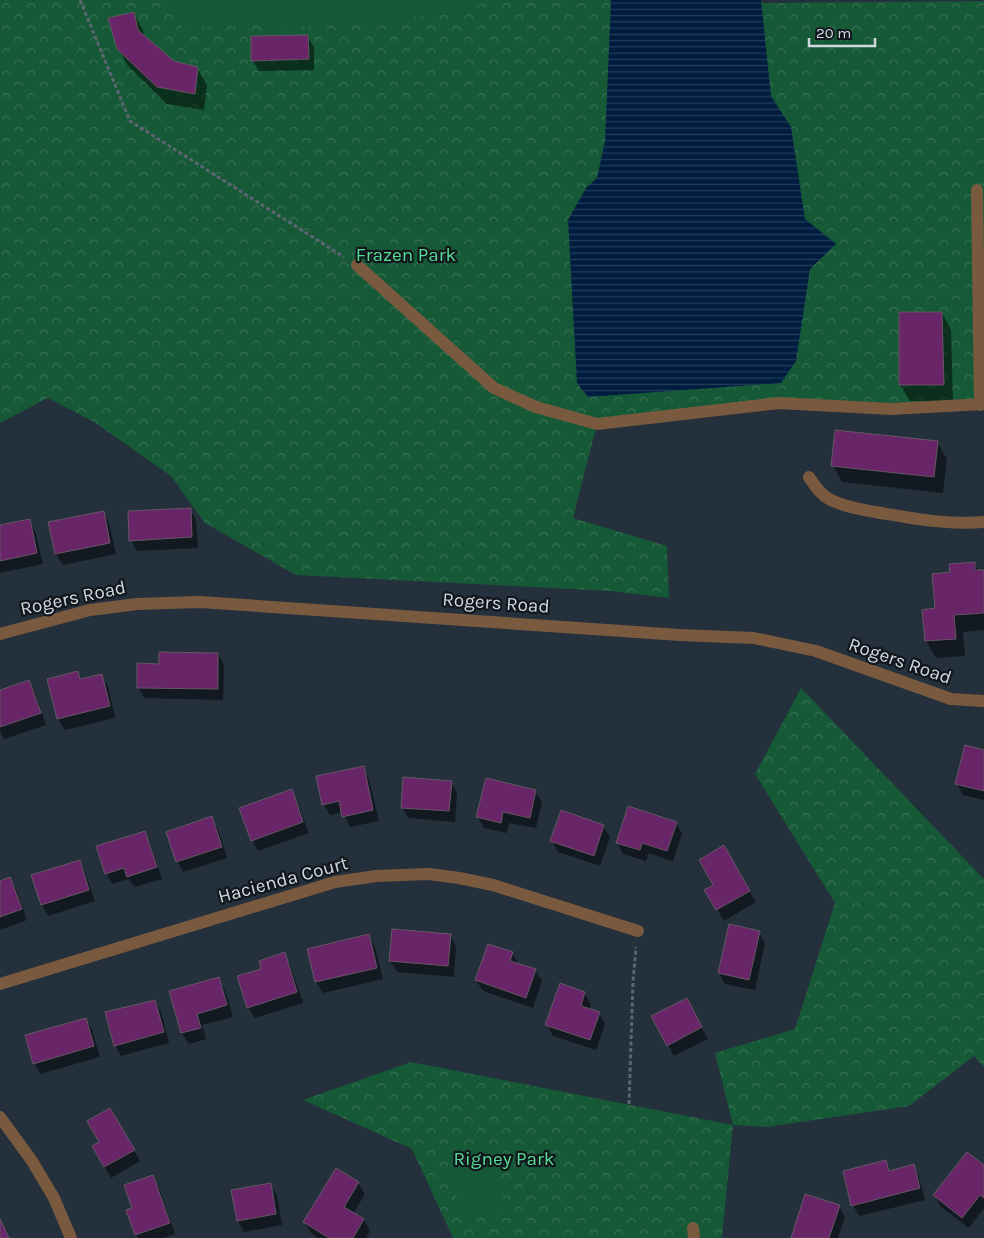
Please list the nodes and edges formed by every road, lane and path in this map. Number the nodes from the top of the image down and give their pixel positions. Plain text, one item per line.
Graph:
1 (80, 0) edge
2 (977, 190) dead end
3 (357, 265) joint
4 (982, 404) edge
5 (809, 477) dead end
6 (984, 522) edge
7 (0, 634) edge
8 (984, 701) edge
9 (638, 931) joint
10 (0, 984) edge
11 (630, 1104) dead end
12 (0, 1117) edge
13 (71, 1238) edge

1 - 3 path
2 - 4 street
3 - 4 street
5 - 6 street
7 - 8 street, Rogers Road
9 - 10 street, Hacienda Court
9 - 11 path
12 - 13 street

